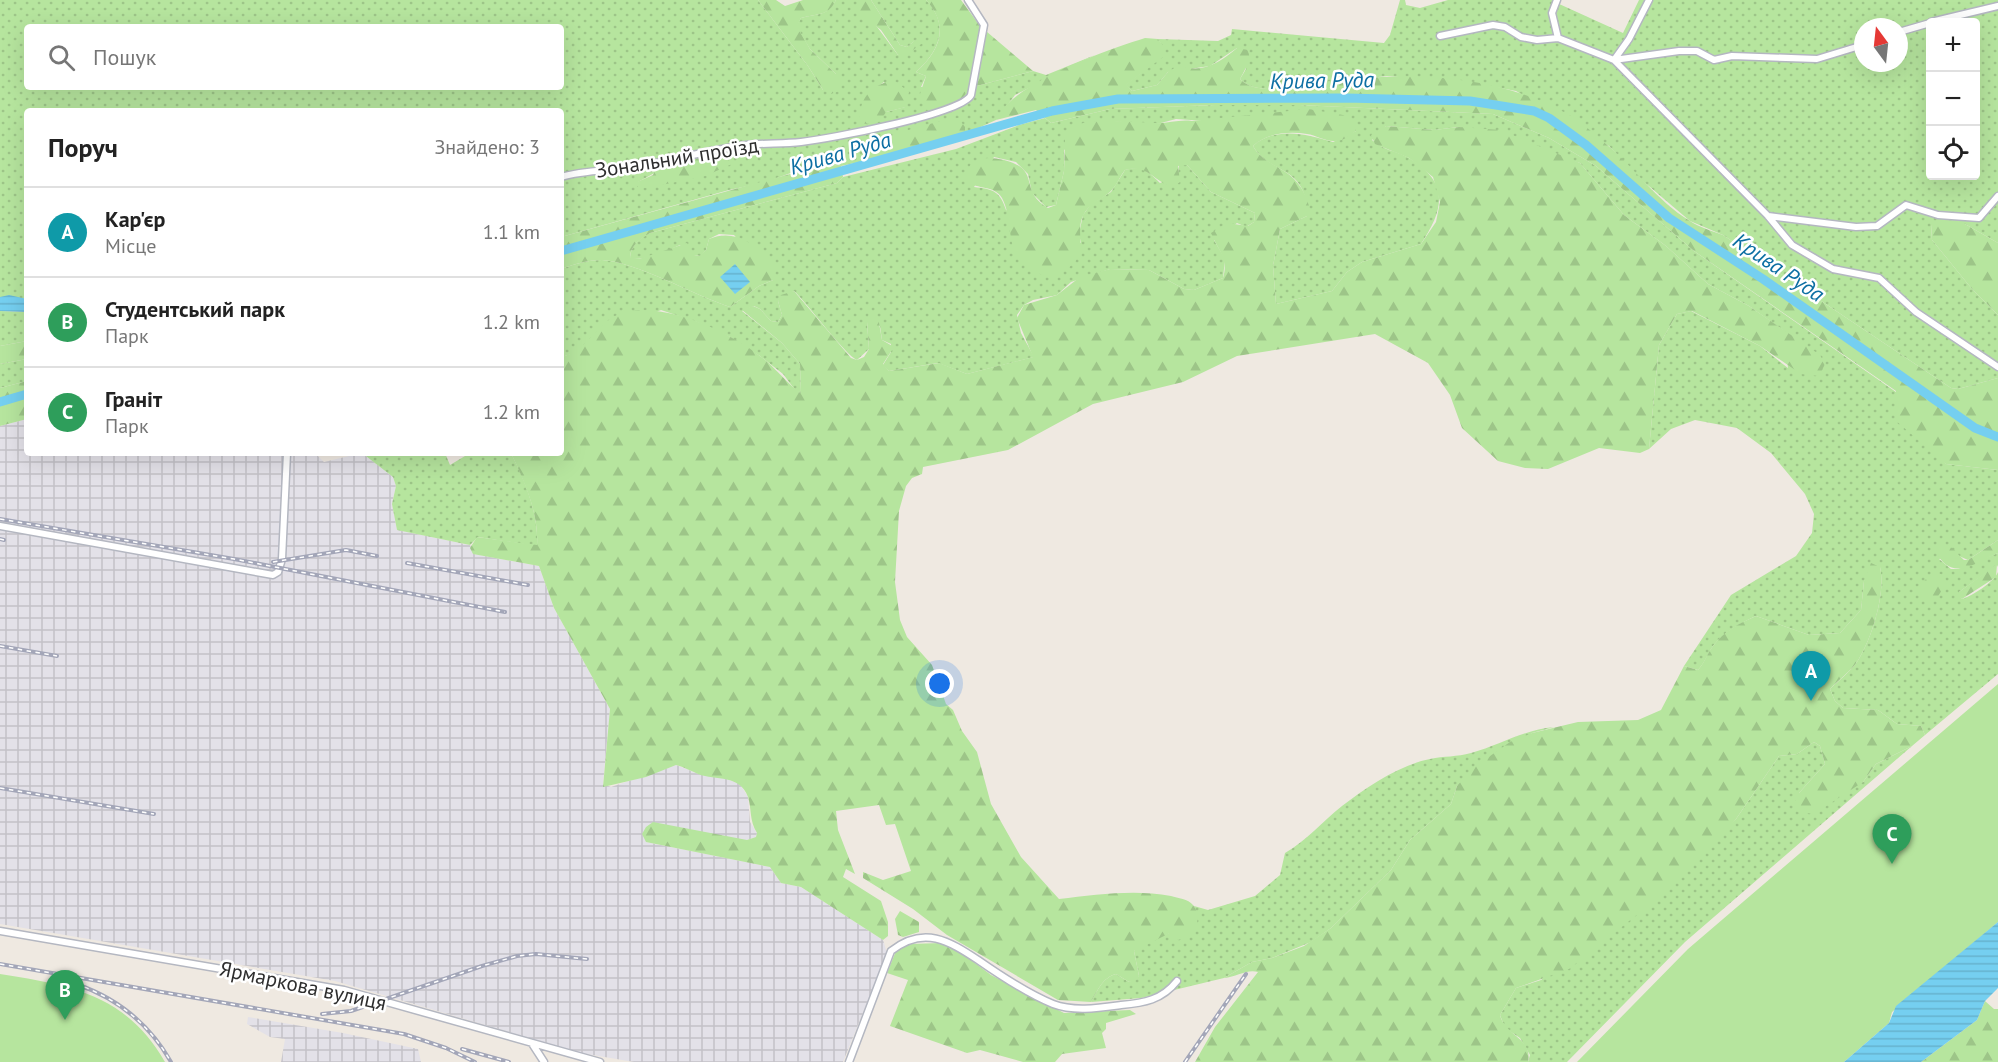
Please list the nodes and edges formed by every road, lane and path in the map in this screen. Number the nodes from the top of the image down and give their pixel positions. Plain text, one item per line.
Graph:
1 (968, 0) edge
2 (1557, 0) edge
3 (1649, 0) edge
4 (1998, 6) edge
5 (1951, 18) edge
6 (1926, 24) edge
7 (1908, 29) edge
8 (1440, 36) dead end
9 (1558, 38) junction
10 (1854, 48) edge
11 (1614, 60) junction
12 (564, 176) edge
13 (1998, 196) edge
14 (1768, 216) junction
15 (1998, 367) edge
16 (287, 456) edge
17 (0, 526) edge
18 (0, 931) edge
19 (1177, 981) dead end
20 (533, 1045) junction
21 (544, 1062) edge
22 (600, 1062) edge
23 (849, 1062) edge

1 - 12 street, Зональний проїзд
2 - 9 street
3 - 11 street
4 - 5 street
6 - 7 street
8 - 9 street
9 - 11 street
10 - 11 street
11 - 14 street
13 - 14 street
14 - 15 street
16 - 17 street
18 - 20 street, Ярмаркова вулиця
19 - 23 street
20 - 21 street
20 - 22 street, Ярмаркова вулиця

